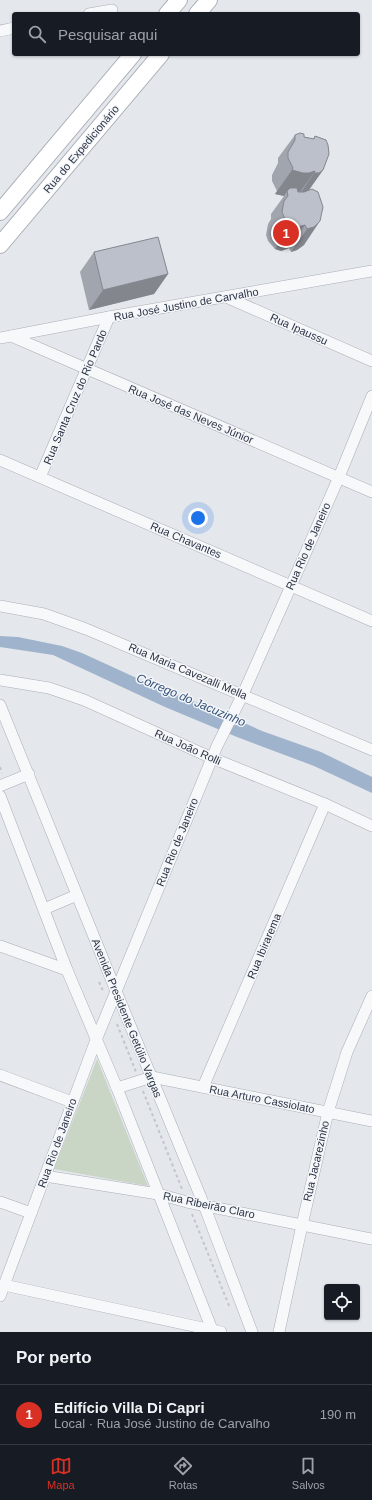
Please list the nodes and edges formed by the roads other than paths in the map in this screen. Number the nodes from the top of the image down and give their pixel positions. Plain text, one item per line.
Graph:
1 (209, 0) edge
2 (113, 8) edge
3 (97, 12) edge
4 (199, 12) edge
5 (12, 28) edge
6 (0, 31) edge
7 (131, 56) edge
8 (159, 56) edge
9 (39, 166) junction
10 (55, 180) junction
11 (0, 212) edge
12 (0, 245) edge
13 (372, 271) edge
14 (226, 297) junction
15 (110, 317) junction
16 (5, 337) edge
17 (372, 361) edge
18 (87, 369) junction
19 (372, 396) edge
20 (0, 460) edge
21 (339, 477) junction
22 (40, 478) junction
23 (372, 492) edge
24 (291, 586) junction
25 (0, 606) edge
26 (372, 621) edge
27 (0, 680) edge
28 (243, 694) junction
29 (0, 705) edge
30 (372, 750) edge
31 (212, 758) junction
32 (29, 774) junction
33 (0, 786) edge
34 (0, 796) edge
35 (326, 804) junction
36 (372, 826) edge
37 (77, 895) junction
38 (44, 909) junction
39 (0, 946) edge
40 (67, 970) junction
41 (116, 991) junction
42 (372, 996) edge
43 (96, 1040) junction
44 (0, 1075) edge
45 (152, 1077) junction
46 (203, 1087) junction
47 (117, 1088) junction
48 (72, 1102) junction
49 (328, 1112) junction
50 (372, 1121) edge
51 (45, 1176) junction
52 (158, 1194) junction
53 (0, 1202) edge
54 (204, 1205) junction
55 (31, 1213) junction
56 (302, 1225) junction
57 (372, 1239) edge
58 (4, 1285) junction
59 (0, 1296) edge
60 (216, 1332) edge
61 (252, 1332) edge
62 (279, 1332) edge

1 - 4 main road
2 - 3 street
5 - 6 street
7 - 9 main road, Rua do Expedicionário
8 - 10 main road, Rua do Expedicionário
9 - 10 main road
9 - 11 main road, Rua do Expedicionário
10 - 12 main road, Rua do Expedicionário
13 - 14 street, Rua José Justino de Carvalho
14 - 15 street, Rua José Justino de Carvalho
14 - 17 street, Rua Ipaussu
15 - 16 street, Rua José Justino de Carvalho
15 - 18 street, Rua Santa Cruz do Rio Pardo
16 - 18 street, Rua José das Neves Júnior
18 - 21 street, Rua José das Neves Júnior
18 - 22 street, Rua Santa Cruz do Rio Pardo
19 - 21 street, Rua Rio de Janeiro
20 - 22 street, Rua Chavantes
21 - 23 street, Rua José das Neves Júnior
21 - 24 street, Rua Rio de Janeiro
22 - 24 street, Rua Chavantes
24 - 26 street, Rua Chavantes
24 - 28 street, Rua Rio de Janeiro
25 - 28 street, Rua Maria Cavezalli Mella
27 - 31 street, Rua João Rolli
28 - 30 street, Rua Maria Cavezalli Mella
28 - 31 street, Rua Rio de Janeiro
29 - 32 street, Avenida Presidente Getúlio Vargas
31 - 35 street, Rua João Rolli
31 - 41 street, Rua Rio de Janeiro
32 - 33 street
32 - 37 street, Avenida Presidente Getúlio Vargas
34 - 38 street
35 - 36 street, Rua João Rolli
35 - 46 street, Rua Ibirarema
37 - 38 street
37 - 41 street, Avenida Presidente Getúlio Vargas
38 - 40 street
39 - 40 street
40 - 43 street
41 - 43 street, Rua Rio de Janeiro
41 - 45 street, Avenida Presidente Getúlio Vargas
42 - 49 street, Rua Jacarezinho
43 - 47 street
43 - 48 street, Rua Rio de Janeiro
44 - 48 street
45 - 46 street, Rua Arturo Cassiolato
45 - 47 street
45 - 54 street, Avenida Presidente Getúlio Vargas
46 - 49 street, Rua Arturo Cassiolato
47 - 52 street
48 - 51 street, Rua Rio de Janeiro
49 - 50 street, Rua Arturo Cassiolato
49 - 56 street, Rua Jacarezinho
51 - 52 street, Rua Ribeirão Claro
51 - 55 street, Rua Rio de Janeiro
52 - 54 street, Rua Ribeirão Claro
52 - 60 street
53 - 55 street
54 - 56 street, Rua Ribeirão Claro
54 - 61 street, Avenida Presidente Getúlio Vargas
55 - 58 street, Rua Rio de Janeiro
56 - 57 street, Rua Ribeirão Claro
56 - 62 street, Rua Jacarezinho
58 - 59 street, Rua Rio de Janeiro
58 - 60 street

